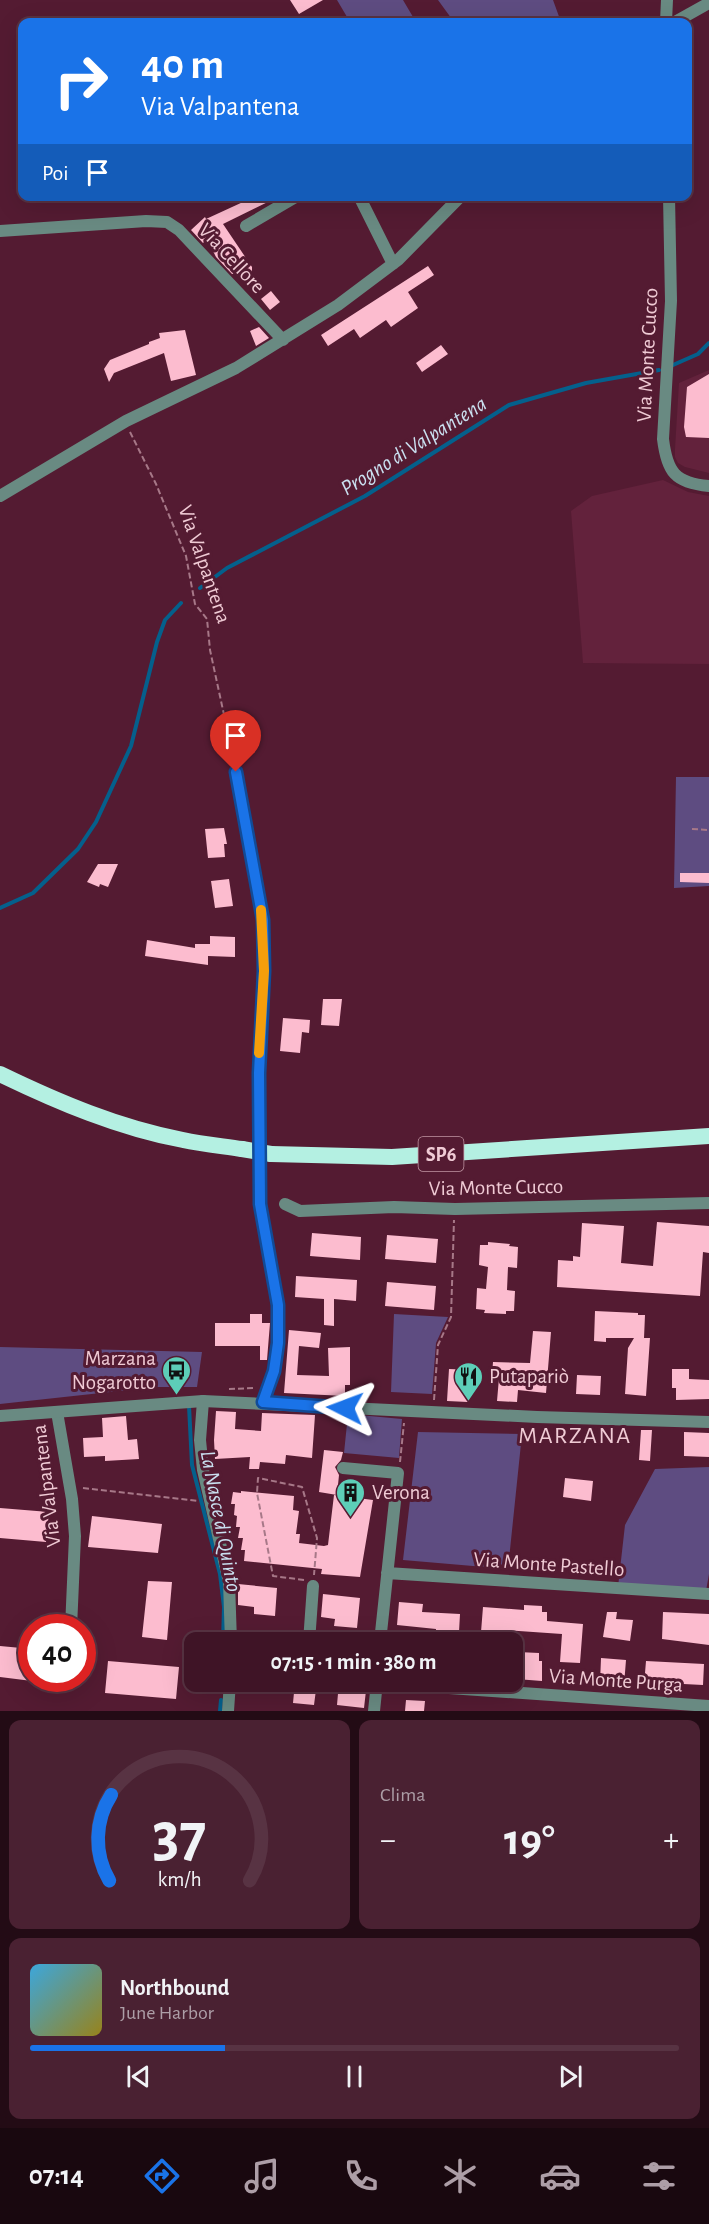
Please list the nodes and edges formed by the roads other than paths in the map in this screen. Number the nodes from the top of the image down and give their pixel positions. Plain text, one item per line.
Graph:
1 (667, 0) edge
2 (709, 3) edge
3 (666, 18) edge
4 (682, 18) edge
5 (288, 201) edge
6 (362, 201) edge
7 (456, 201) edge
8 (669, 201) edge
9 (246, 226) dead end
10 (0, 231) edge
11 (393, 264) junction
12 (283, 340) junction
13 (709, 486) edge
14 (0, 496) edge
15 (236, 772) road end
16 (0, 1074) edge
17 (709, 1136) edge
18 (709, 1203) edge
19 (285, 1204) dead end
20 (202, 1401) junction
21 (263, 1402) junction
22 (57, 1412) junction
23 (0, 1416) edge
24 (709, 1422) edge
25 (343, 1468) dead end
26 (387, 1573) junction
27 (313, 1583) road end
28 (709, 1594) edge
29 (72, 1614) edge
30 (231, 1632) edge
31 (310, 1632) edge
32 (381, 1632) edge
33 (229, 1692) edge
34 (376, 1692) edge
35 (515, 1692) edge
36 (709, 1706) edge
37 (228, 1711) edge
38 (374, 1711) edge

1 - 3 street
2 - 4 street
5 - 9 street
6 - 11 street
7 - 11 street
8 - 13 street, Via Monte Cucco
10 - 12 street, Via Cellore
11 - 12 street
12 - 14 street
15 - 21 street
16 - 17 highway, SP6, bridge
18 - 19 street, Via Monte Cucco
20 - 21 street, Via Valpantena
20 - 22 street, Via Valpantena
20 - 30 street
21 - 24 street, Via Valpantena
22 - 23 street, Via Valpantena
22 - 29 street, Via Valpantena
25 - 26 street
26 - 28 street, Via Monte Pastello
26 - 32 street
27 - 31 street
33 - 37 street
34 - 38 street
35 - 36 street, Via Monte Purga

